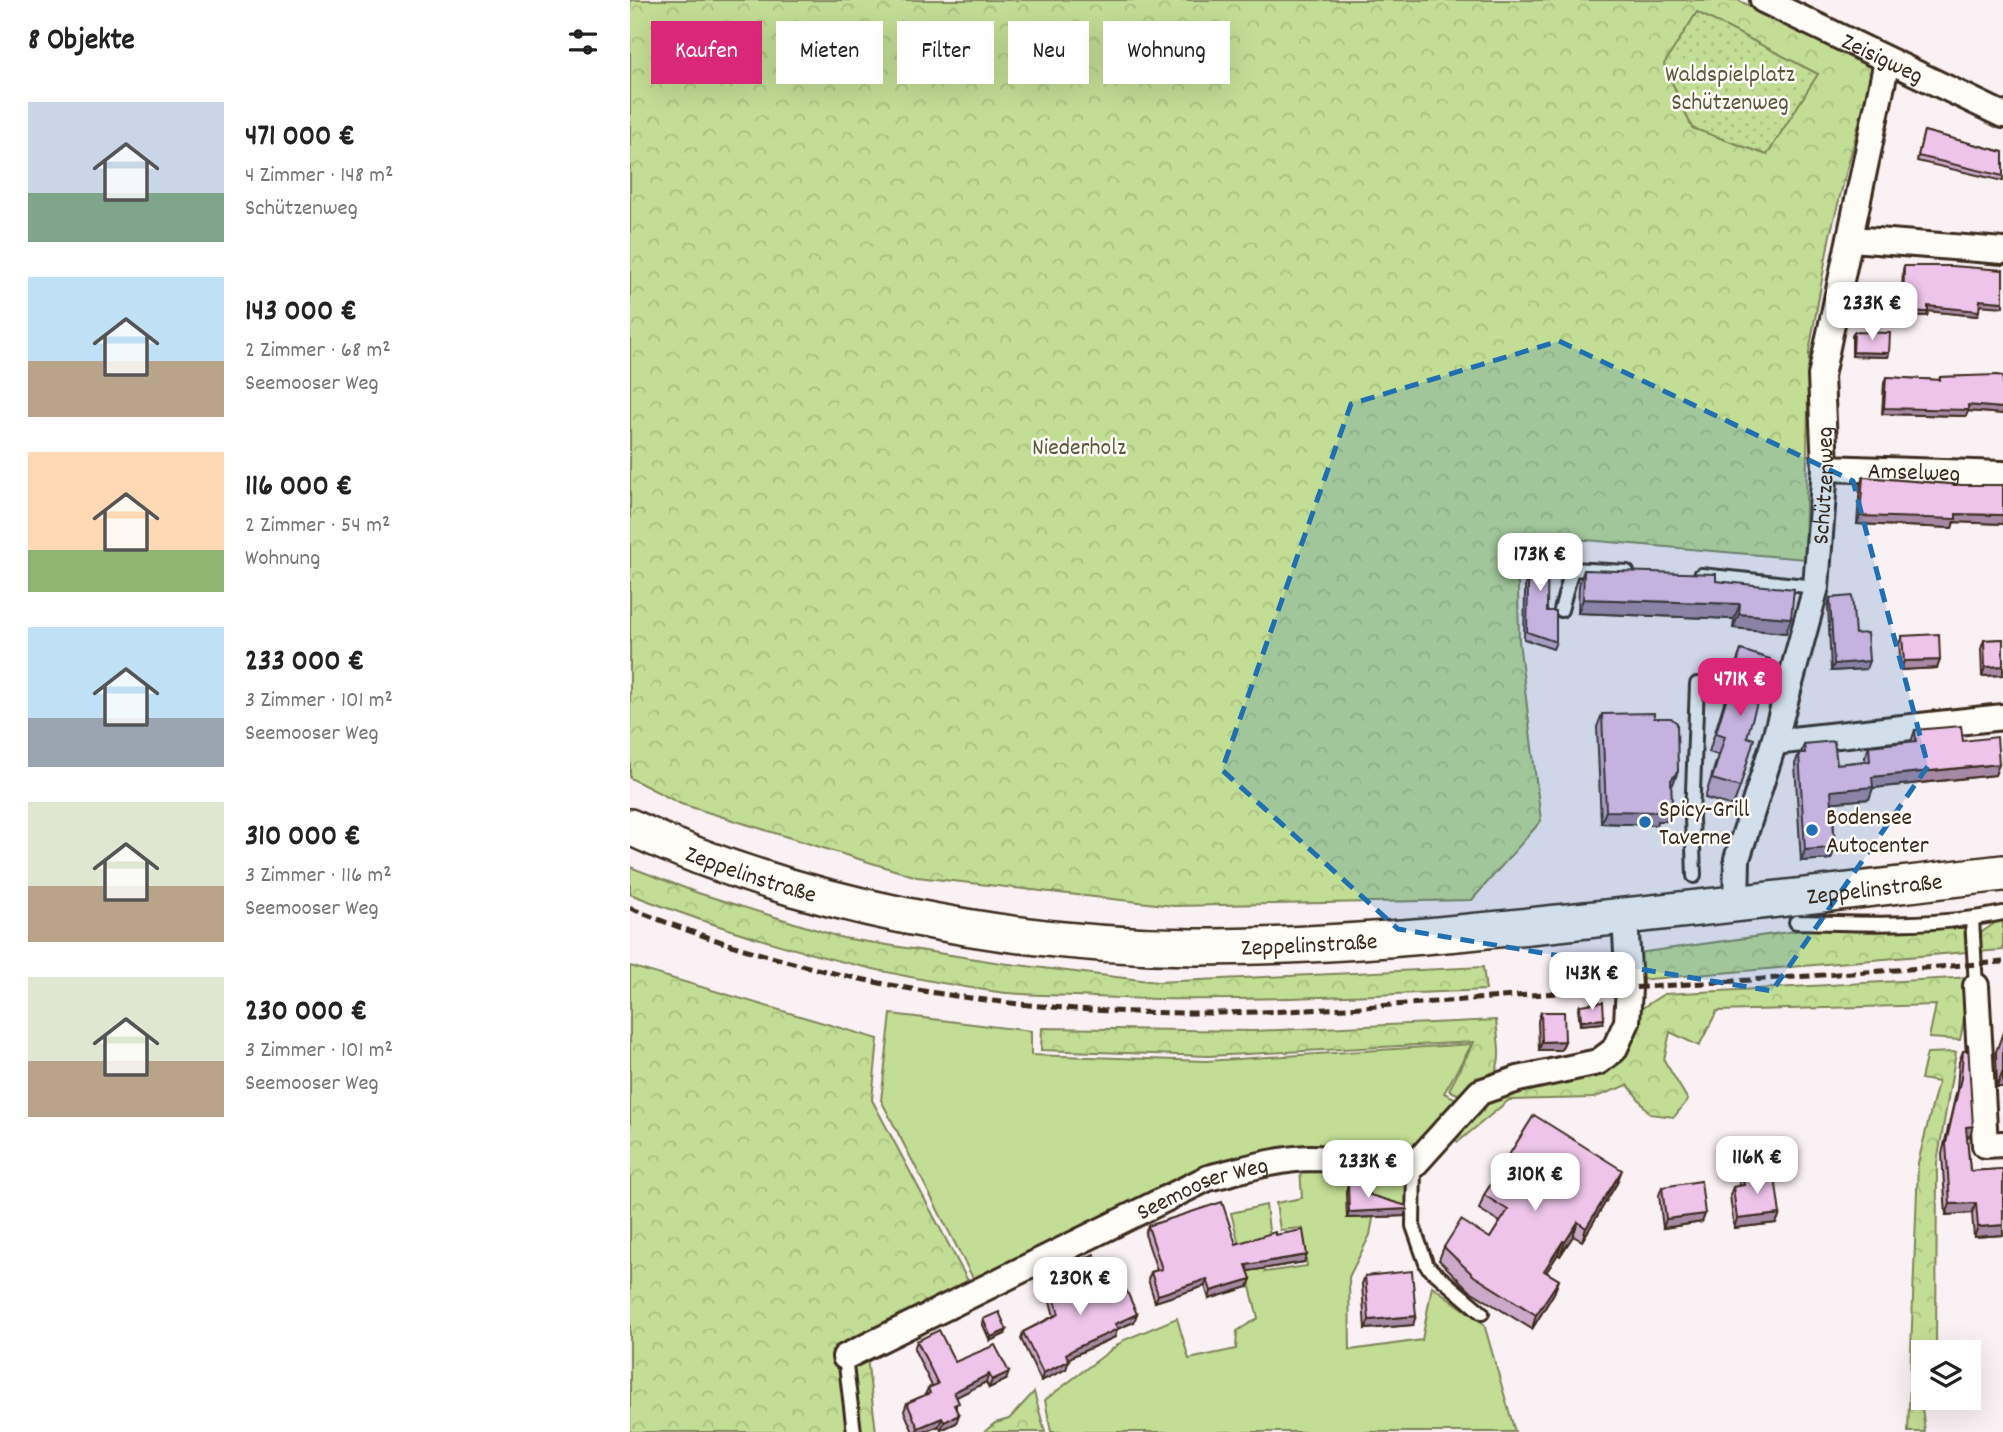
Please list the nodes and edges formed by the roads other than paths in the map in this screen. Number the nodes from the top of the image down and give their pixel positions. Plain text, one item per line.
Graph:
1 (1763, 0) edge
2 (1887, 61) junction
3 (2003, 115) edge
4 (1852, 239) junction
5 (2003, 251) edge
6 (1825, 468) junction
7 (2003, 474) edge
8 (1640, 572) edge
9 (1681, 574) edge
10 (1816, 587) junction
11 (1561, 610) dead end
12 (1697, 684) dead end
13 (2003, 718) edge
14 (1774, 742) junction
15 (630, 827) edge
16 (2003, 873) edge
17 (1694, 876) dead end
18 (1736, 904) junction
19 (2003, 913) edge
20 (1625, 916) junction
21 (1972, 919) junction
22 (1796, 922) dead end
23 (1976, 986) joint
24 (2003, 1144) edge
25 (1414, 1165) junction
26 (1482, 1313) dead end
27 (845, 1357) joint
28 (853, 1432) edge

1 - 2 street, Zeisigweg
2 - 3 street, Zeisigweg
2 - 4 street, Schützenweg
4 - 5 street
4 - 6 street, Schützenweg
6 - 7 street, Amselweg
6 - 10 street, Schützenweg
8 - 11 lane
9 - 10 lane
10 - 14 street, Schützenweg
12 - 17 lane
13 - 14 street
14 - 18 street, Schützenweg
15 - 20 main road, Zeppelinstraße
16 - 18 main road, Zeppelinstraße
18 - 20 main road, Zeppelinstraße
19 - 21 lane
20 - 25 street
21 - 22 lane
21 - 23 lane
23 - 24 street
25 - 26 lane
25 - 27 street, Seemooser Weg
27 - 28 lane, Seemooser Weg

